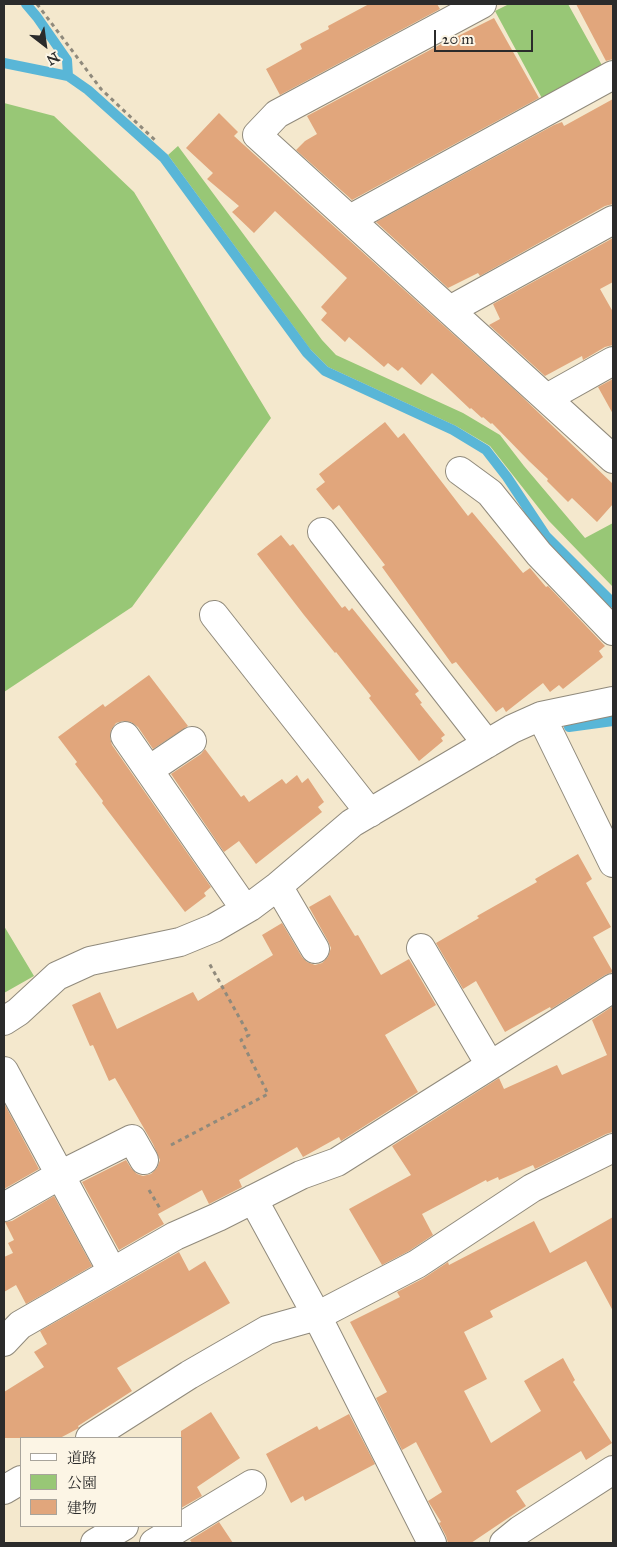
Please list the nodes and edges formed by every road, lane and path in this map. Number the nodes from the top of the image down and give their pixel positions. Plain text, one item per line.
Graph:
1 (37, 4) edge
2 (475, 5) edge
3 (613, 75) edge
4 (156, 140) dead end
5 (350, 220) junction
6 (613, 220) edge
7 (450, 310) junction
8 (613, 362) edge
9 (546, 398) junction
10 (613, 459) edge
11 (460, 471) dead end
12 (322, 532) dead end
13 (214, 615) dead end
14 (613, 631) edge
15 (613, 701) edge
16 (541, 716) junction
17 (125, 736) dead end
18 (192, 741) dead end
19 (487, 744) junction
20 (149, 770) junction
21 (370, 813) junction
22 (613, 863) edge
23 (278, 886) junction
24 (245, 909) junction
25 (194, 936) junction
26 (421, 948) dead end
27 (315, 949) dead end
28 (613, 988) edge
29 (4, 1021) edge
30 (490, 1066) junction
31 (4, 1071) edge
32 (613, 1148) edge
33 (144, 1160) junction
34 (60, 1176) junction
35 (253, 1199) junction
36 (4, 1207) edge
37 (175, 1236) junction
38 (112, 1271) junction
39 (317, 1316) junction
40 (4, 1342) edge
41 (92, 1437) edge
42 (613, 1470) edge
43 (20, 1481) edge
44 (252, 1484) dead end
45 (4, 1490) edge
46 (182, 1526) edge
47 (122, 1527) edge
48 (125, 1527) edge
49 (181, 1527) edge
50 (95, 1543) edge
51 (135, 1543) edge
52 (154, 1543) edge
53 (432, 1543) edge
54 (504, 1543) edge

1 - 4 path
2 - 5 street
3 - 5 street
5 - 7 street
6 - 7 street
7 - 9 street
8 - 9 street
9 - 10 street
11 - 14 street
12 - 19 street
13 - 21 street
15 - 16 street
16 - 19 street
16 - 22 street
17 - 20 street
18 - 20 street
19 - 21 street
20 - 24 street
21 - 23 street
23 - 24 street
23 - 27 street
24 - 25 street
25 - 29 street
25 - 33 path
26 - 30 street
28 - 30 street
30 - 35 street
31 - 34 street
32 - 39 street
33 - 34 street
33 - 37 path
34 - 36 street
34 - 38 street
35 - 37 street
35 - 39 street
37 - 38 street
38 - 40 street
39 - 41 street
39 - 53 street
42 - 54 street
43 - 45 street
44 - 46 street
47 - 50 street
48 - 51 street
49 - 52 street

